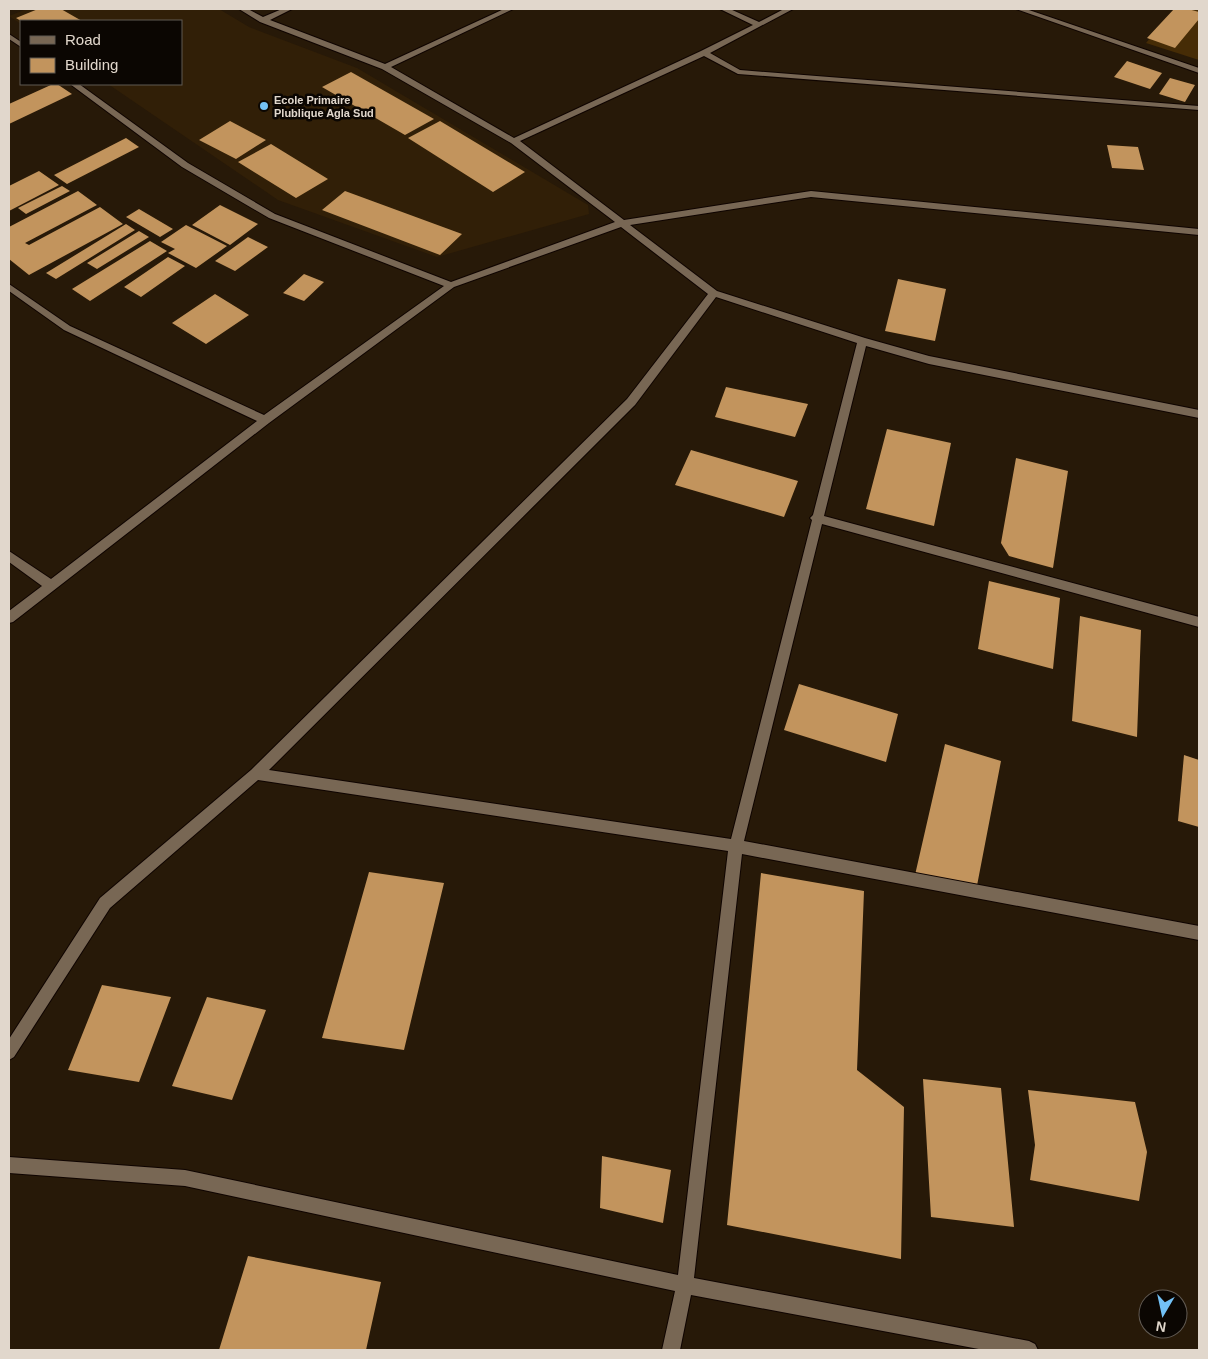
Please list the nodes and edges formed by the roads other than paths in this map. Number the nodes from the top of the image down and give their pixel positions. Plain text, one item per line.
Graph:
1 (243, 9) edge
2 (288, 9) edge
3 (509, 9) edge
4 (724, 9) edge
5 (789, 9) edge
6 (1020, 9) edge
7 (263, 20) junction
8 (758, 24) junction
9 (9, 36) edge
10 (20, 44) edge
11 (704, 53) junction
12 (385, 67) junction
13 (1199, 71) edge
14 (75, 85) edge
15 (1199, 108) edge
16 (514, 141) junction
17 (622, 224) junction
18 (1199, 232) edge
19 (451, 285) junction
20 (9, 287) edge
21 (714, 293) junction
22 (862, 341) junction
23 (1199, 414) edge
24 (265, 420) junction
25 (816, 518) junction
26 (9, 556) edge
27 (50, 585) junction
28 (9, 618) edge
29 (1199, 622) edge
30 (256, 774) junction
31 (736, 846) junction
32 (1199, 933) edge
33 (9, 1052) edge
34 (9, 1165) edge
35 (685, 1285) junction
36 (671, 1350) edge
37 (1029, 1350) edge

1 - 7 street
2 - 7 street
3 - 12 street
4 - 8 street
5 - 8 street
6 - 13 street
7 - 12 street
8 - 11 street
9 - 10 street
11 - 15 street
11 - 16 street
12 - 16 street
14 - 19 street
16 - 17 street
17 - 18 street
17 - 19 street
17 - 21 street
19 - 24 street
20 - 24 street
21 - 22 street
21 - 30 street
22 - 23 street
22 - 25 street
24 - 27 street
25 - 29 street
25 - 31 street
26 - 27 street
27 - 28 street
30 - 31 street
30 - 33 street
31 - 32 street
31 - 35 street
34 - 35 street
35 - 36 street
35 - 37 street

